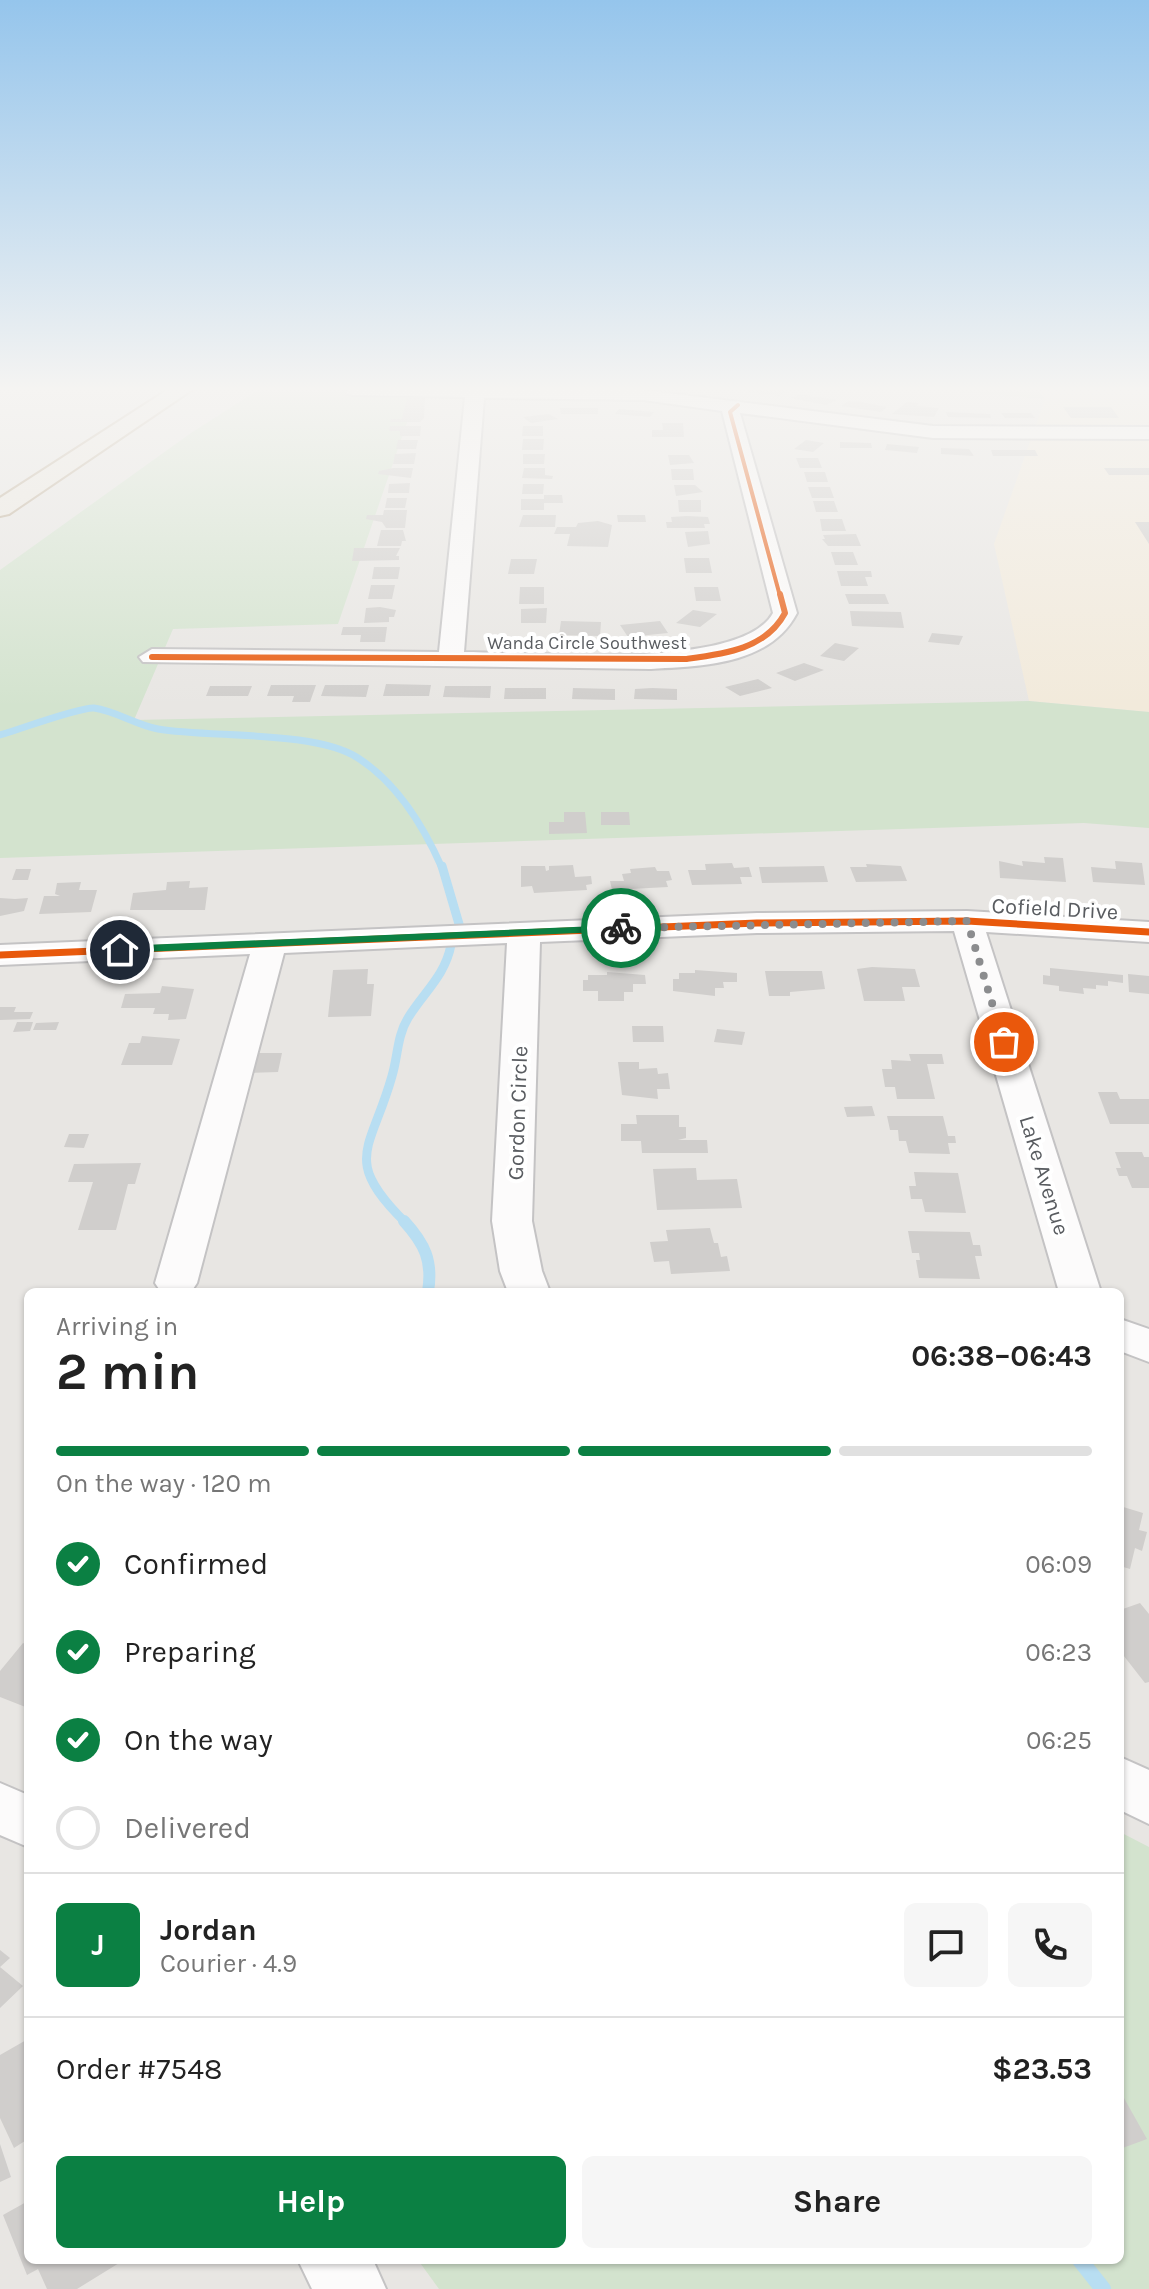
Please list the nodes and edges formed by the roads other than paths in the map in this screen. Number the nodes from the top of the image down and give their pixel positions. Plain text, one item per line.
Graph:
1 (23, 494) edge
2 (466, 494) edge
3 (752, 494) edge
4 (0, 509) edge
5 (152, 657) dead end
6 (451, 660) junction
7 (967, 921) junction
8 (524, 932) junction
9 (1149, 932) edge
10 (270, 943) junction
11 (0, 955) edge
12 (176, 1283) dead end
13 (527, 1288) edge
14 (1079, 1288) edge
15 (1124, 1335) edge
16 (1149, 1347) edge
17 (1124, 1783) edge
18 (1149, 1800) edge
19 (0, 1807) edge
20 (24, 1821) edge
21 (335, 2264) edge
22 (352, 2289) edge

1 - 4 highway
2 - 6 street
3 - 6 street, Wanda Circle Southwest
5 - 6 street, Wanda Circle Southwest
7 - 8 street, Cofield Drive
7 - 9 street, Cofield Drive
7 - 14 street, Lake Avenue
8 - 10 street, Cofield Drive
8 - 13 street, Gordon Circle
10 - 11 street, Cofield Drive
10 - 12 street
15 - 16 street
17 - 18 street
19 - 20 street
21 - 22 street

